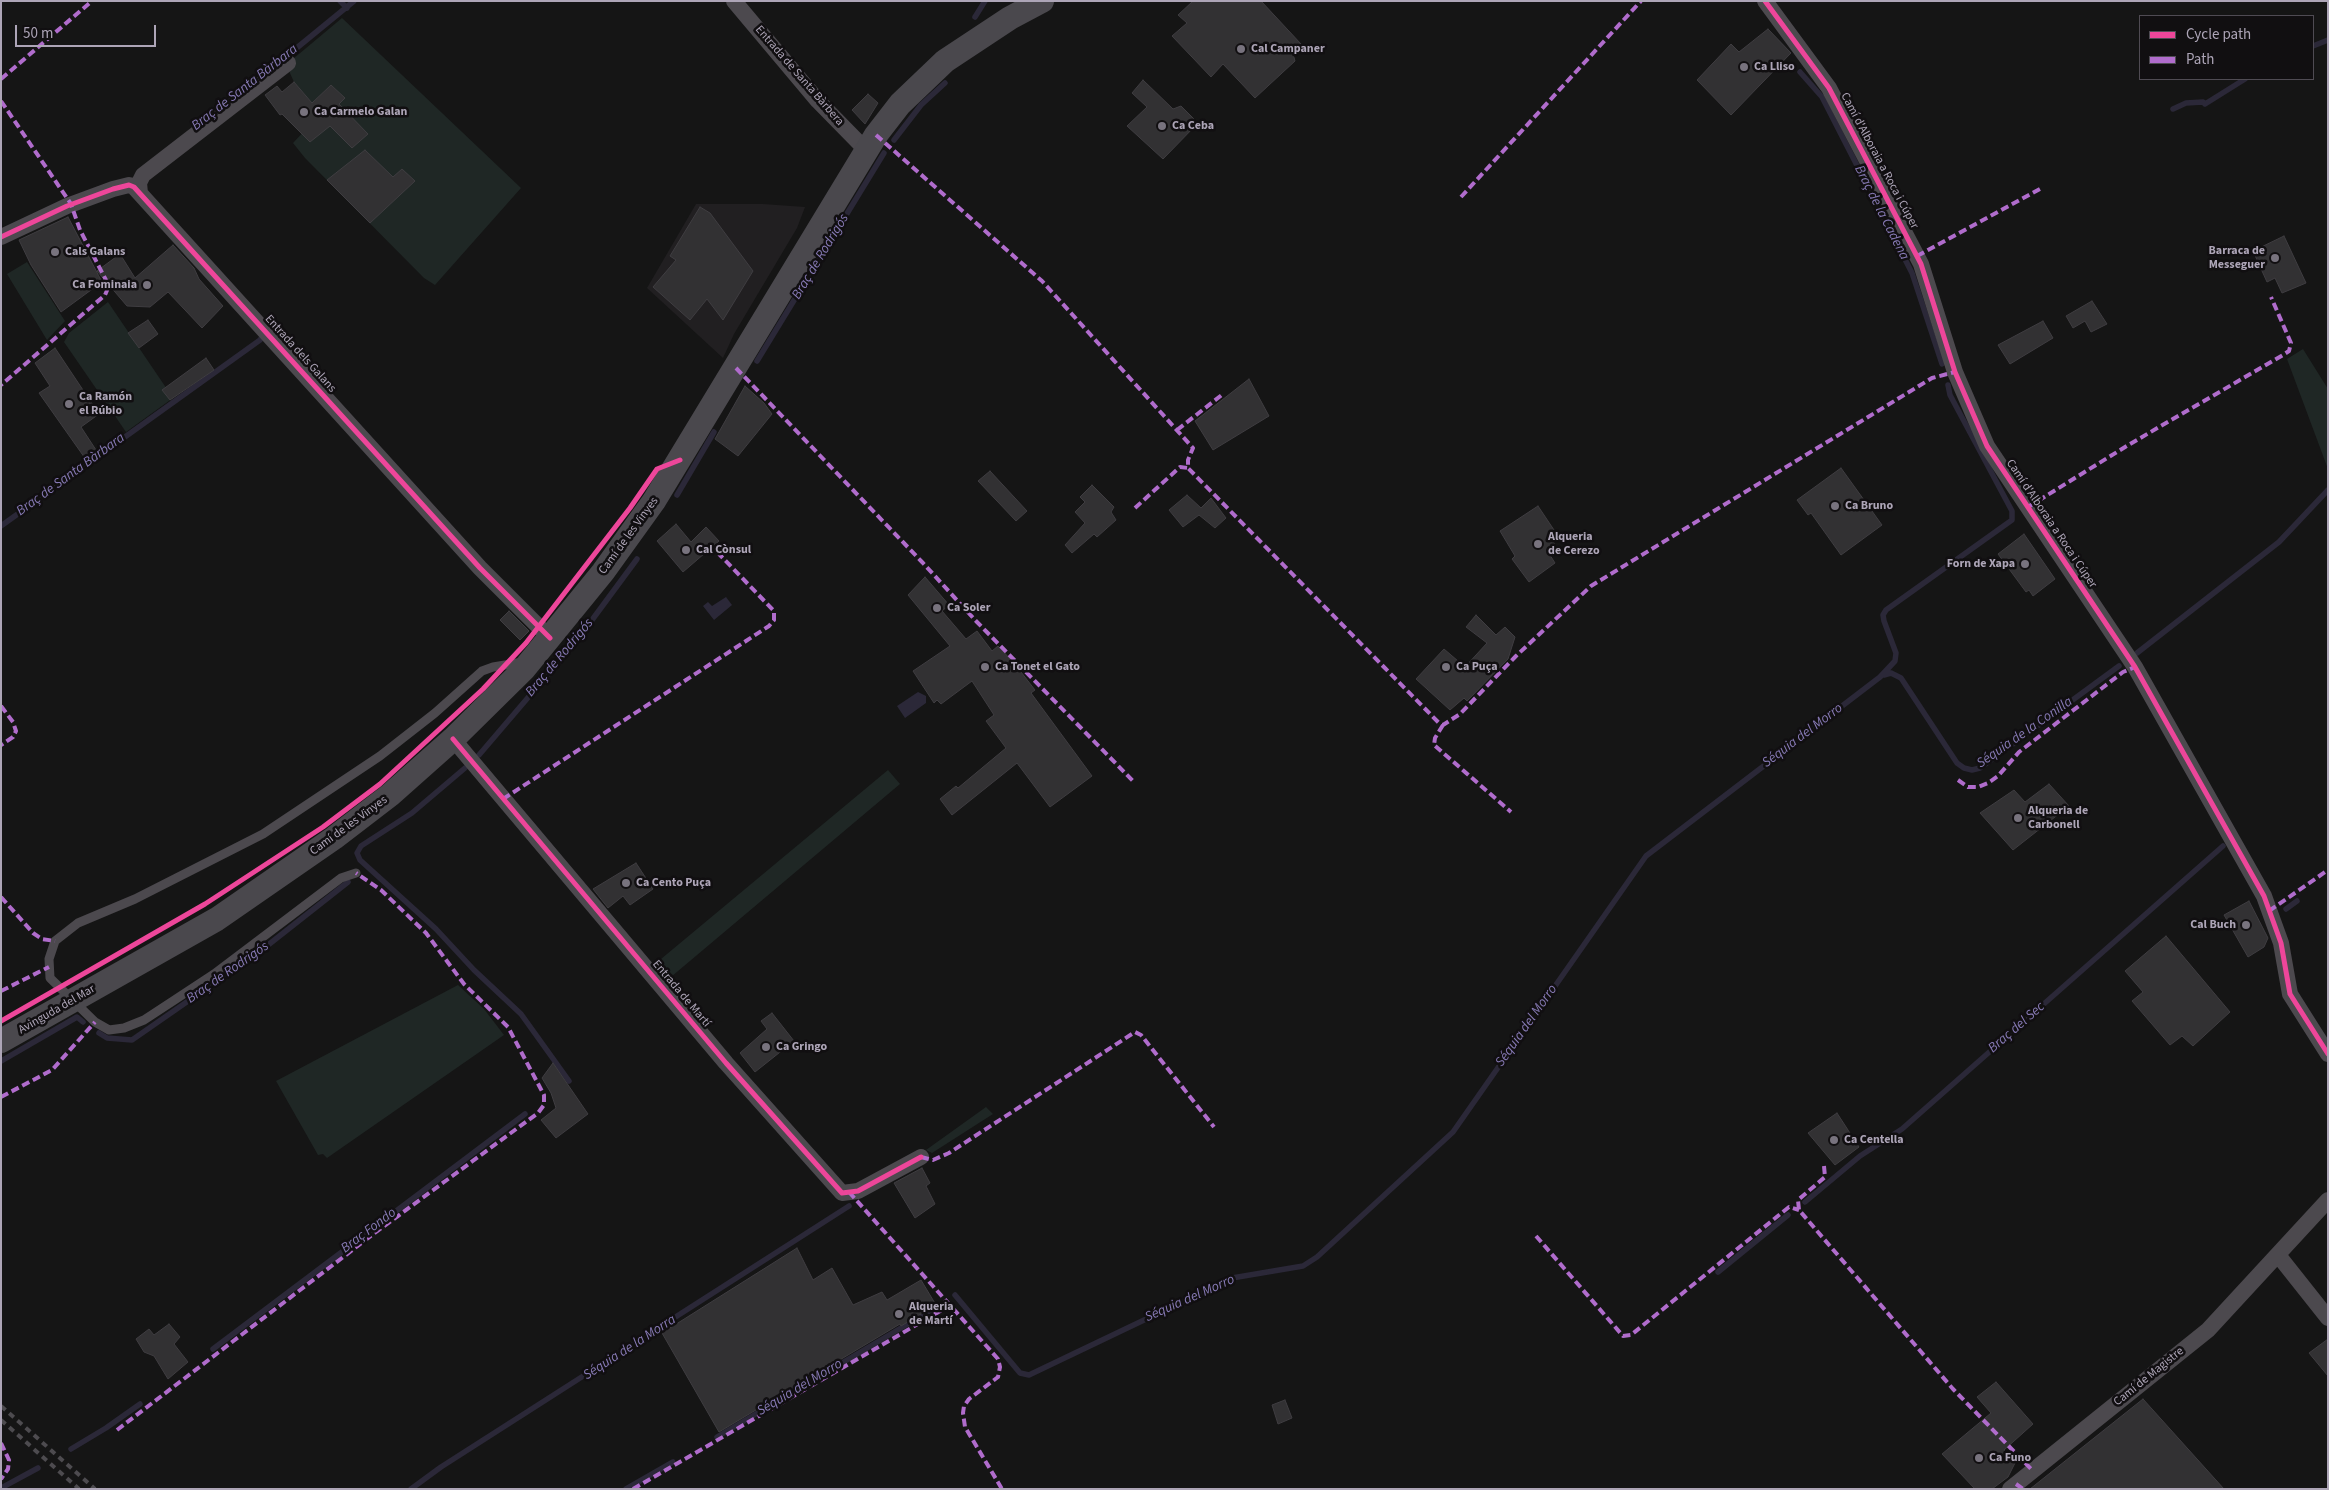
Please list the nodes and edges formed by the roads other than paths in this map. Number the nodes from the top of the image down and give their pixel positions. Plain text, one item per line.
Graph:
1 (734, 1) edge
2 (1042, 1) edge
3 (1764, 1) edge
4 (288, 63) dead end
5 (866, 150) junction
6 (140, 193) junction
7 (1, 237) edge
8 (550, 638) junction
9 (531, 661) junction
10 (453, 739) junction
11 (356, 873) dead end
12 (112, 978) joint
13 (1, 1041) edge
14 (2328, 1054) edge
15 (921, 1157) dead end
16 (2328, 1200) edge
17 (2278, 1255) junction
18 (2328, 1318) edge
19 (2010, 1489) edge

1 - 5 street, Entrada de Santa Bàrbera
2 - 5 main road, Camí de les Vinyes
3 - 14 street, Camí d'Alboraia a Roca i Cúper
4 - 6 street
5 - 8 main road, Camí de les Vinyes
6 - 7 street
6 - 8 street, Entrada dels Galans
8 - 9 main road, Camí de les Vinyes
9 - 10 main road, Camí de les Vinyes
9 - 11 lane
10 - 12 main road, Camí de les Vinyes
10 - 15 street, Entrada de Martí
12 - 13 main road, Avinguda del Mar
16 - 17 street
17 - 18 street
17 - 19 street, Camí de Magistre

